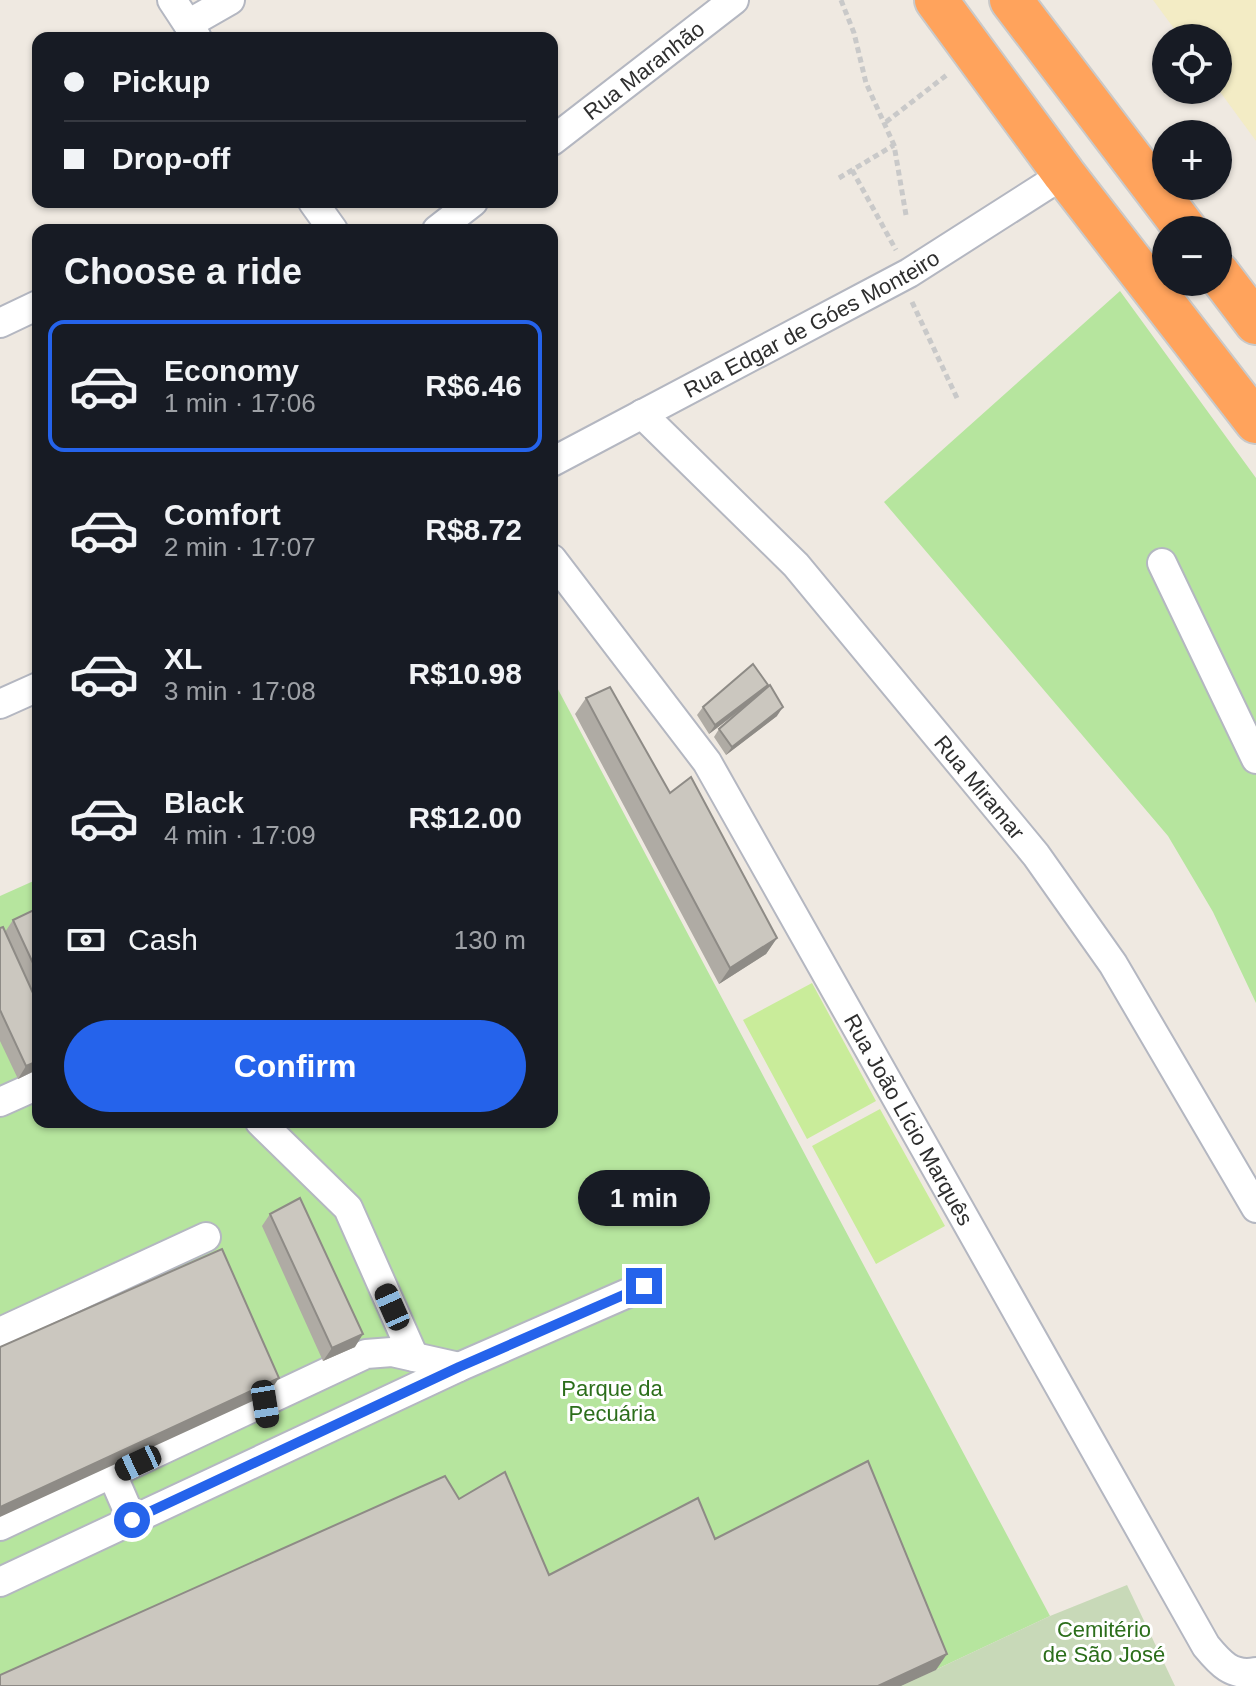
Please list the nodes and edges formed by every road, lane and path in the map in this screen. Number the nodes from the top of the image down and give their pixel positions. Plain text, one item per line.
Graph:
1 (172, 0) edge
2 (230, 0) edge
3 (734, 0) edge
4 (841, 0) edge
5 (936, 0) edge
6 (1011, 0) edge
7 (192, 31) edge
8 (974, 54) junction
9 (886, 122) junction
10 (558, 136) edge
11 (894, 145) junction
12 (852, 170) junction
13 (1064, 174) junction
14 (839, 178) dead end
15 (465, 208) edge
16 (906, 215) dead end
17 (1175, 216) edge
18 (445, 224) edge
19 (905, 275) junction
20 (1232, 291) edge
21 (32, 308) edge
22 (0, 323) edge
23 (1256, 323) edge
24 (957, 398) dead end
25 (642, 414) junction
26 (1256, 422) edge
27 (558, 459) edge
28 (1162, 563) dead end
29 (558, 567) edge
30 (32, 690) edge
31 (0, 704) edge
32 (1256, 759) edge
33 (32, 1088) edge
34 (0, 1102) edge
35 (266, 1128) edge
36 (1256, 1208) edge
37 (206, 1237) dead end
38 (644, 1286) dead end
39 (0, 1332) edge
40 (414, 1357) junction
41 (459, 1367) junction
42 (265, 1404) junction
43 (274, 1455) junction
44 (112, 1474) junction
45 (132, 1520) junction
46 (0, 1526) edge
47 (0, 1582) edge
48 (1256, 1672) edge

1 - 7 street
2 - 7 street
3 - 10 street, Rua Maranhão
4 - 9 path
5 - 8 highway
6 - 17 highway
8 - 9 path
8 - 13 highway
9 - 11 path
11 - 12 path
11 - 16 path
12 - 14 path
12 - 19 path
13 - 19 street, Rua Edgar de Góes Monteiro
13 - 26 highway
15 - 18 street
19 - 24 path
19 - 25 street, Rua Edgar de Góes Monteiro
20 - 23 highway
21 - 22 street
25 - 27 street, Rua Edgar de Góes Monteiro
25 - 36 street, Rua Miramar
28 - 32 street
29 - 48 street, Rua João Lício Marquês
30 - 31 street
33 - 34 street
35 - 40 street
37 - 39 street
38 - 41 street
40 - 41 street
40 - 42 street
41 - 43 street
42 - 43 street
42 - 44 street
43 - 45 street
44 - 45 street
44 - 46 street
45 - 47 street

